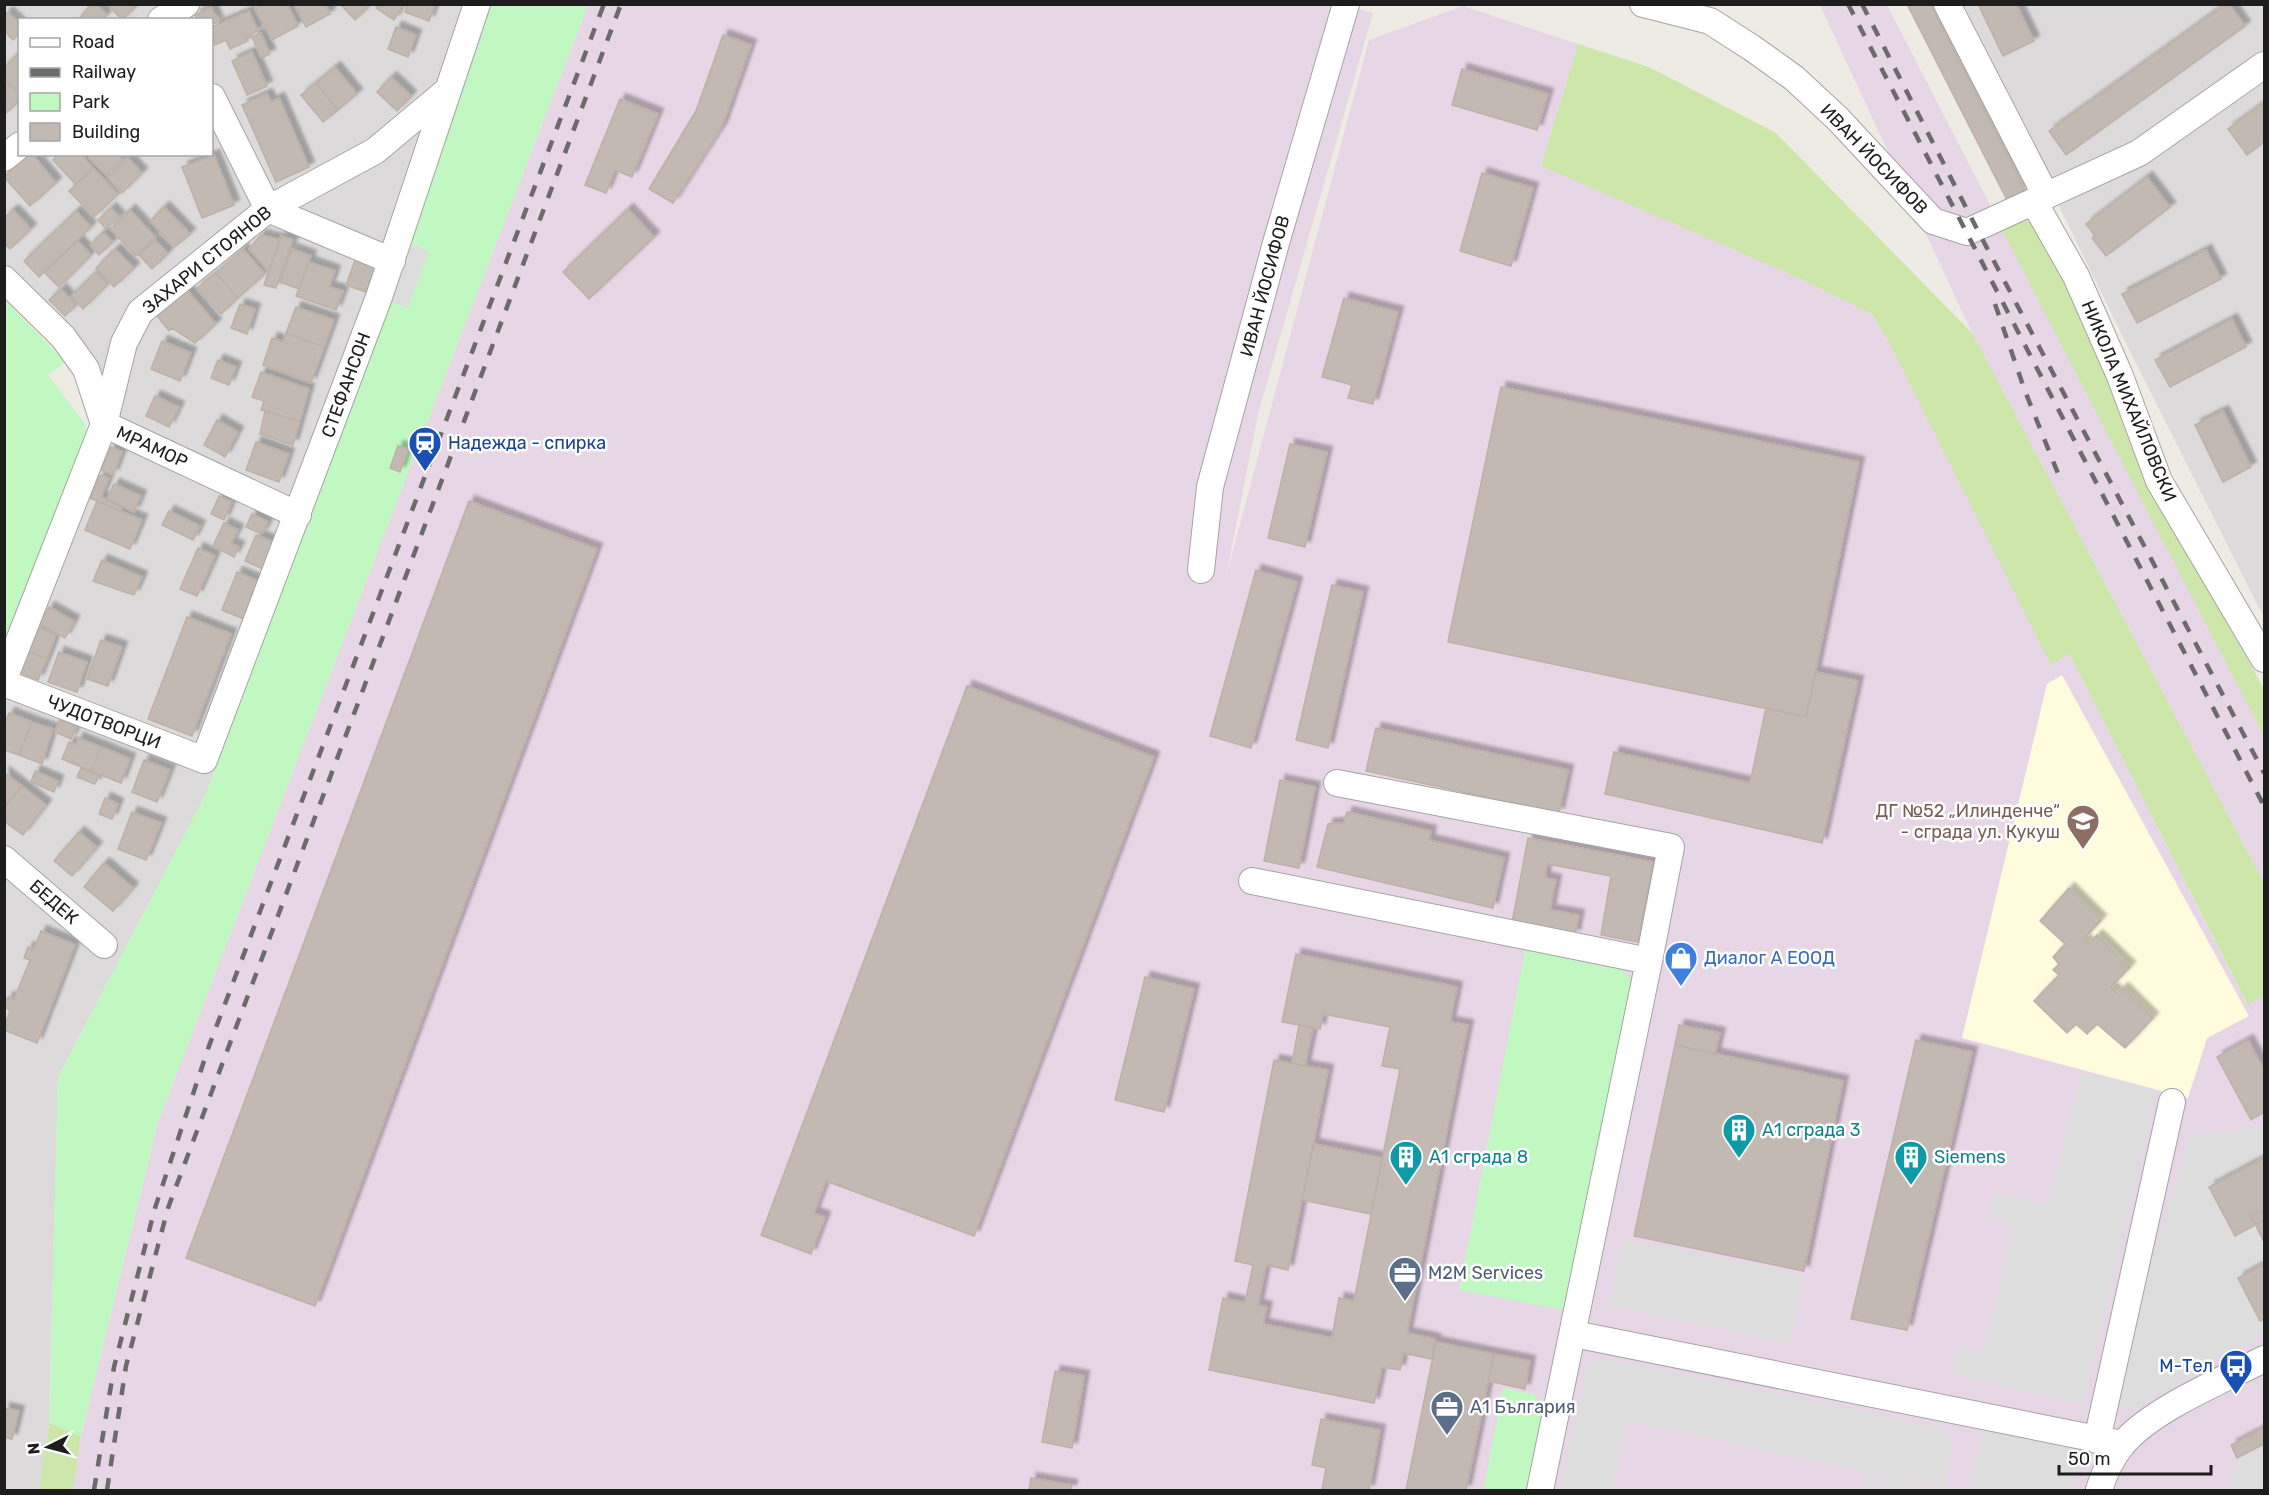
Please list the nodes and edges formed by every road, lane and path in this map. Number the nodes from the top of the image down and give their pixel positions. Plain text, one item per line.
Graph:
1 (477, 4) edge
2 (1346, 4) edge
3 (1643, 4) edge
4 (1947, 4) edge
5 (2265, 64) edge
6 (448, 90) junction
7 (213, 99) edge
8 (18, 147) edge
9 (4, 158) edge
10 (2040, 199) junction
11 (268, 209) junction
12 (392, 261) junction
13 (4, 279) edge
14 (104, 424) junction
15 (298, 515) junction
16 (1201, 570) dead end
17 (2265, 659) edge
18 (4, 681) edge
19 (204, 760) joint
20 (1337, 783) dead end
21 (4, 859) edge
22 (1252, 881) dead end
23 (104, 945) dead end
24 (1648, 961) junction
25 (2172, 1102) dead end
26 (1574, 1334) junction
27 (2265, 1359) edge
28 (2097, 1440) junction
29 (2122, 1444) junction
30 (1540, 1491) edge
31 (2099, 1491) edge

1 - 6 street, СТЕФАНСОН
2 - 16 street, ИВАН ЙОСИФОВ
3 - 10 street, ИВАН ЙОСИФОВ
4 - 10 street, НИКОЛА МИХАЙЛОВСКИ
5 - 10 street, ИВАН ЙОСИФОВ
6 - 11 street, ЗАХАРИ СТОЯНОВ
6 - 12 street, СТЕФАНСОН
7 - 11 street
8 - 9 street
10 - 17 street, НИКОЛА МИХАЙЛОВСКИ
11 - 12 street
11 - 14 street, ЗАХАРИ СТОЯНОВ
12 - 15 street, СТЕФАНСОН
13 - 14 street, МРАМОР
14 - 15 street, МРАМОР
14 - 18 street, ЗАХАРИ СТОЯНОВ
15 - 19 street, СТЕФАНСОН
18 - 19 street, ЧУДОТВОРЦИ
20 - 24 street
21 - 23 street, БЕДЕК
22 - 24 street
24 - 26 street
25 - 28 street
26 - 28 street
26 - 30 street
27 - 29 street
28 - 29 street
29 - 31 street

